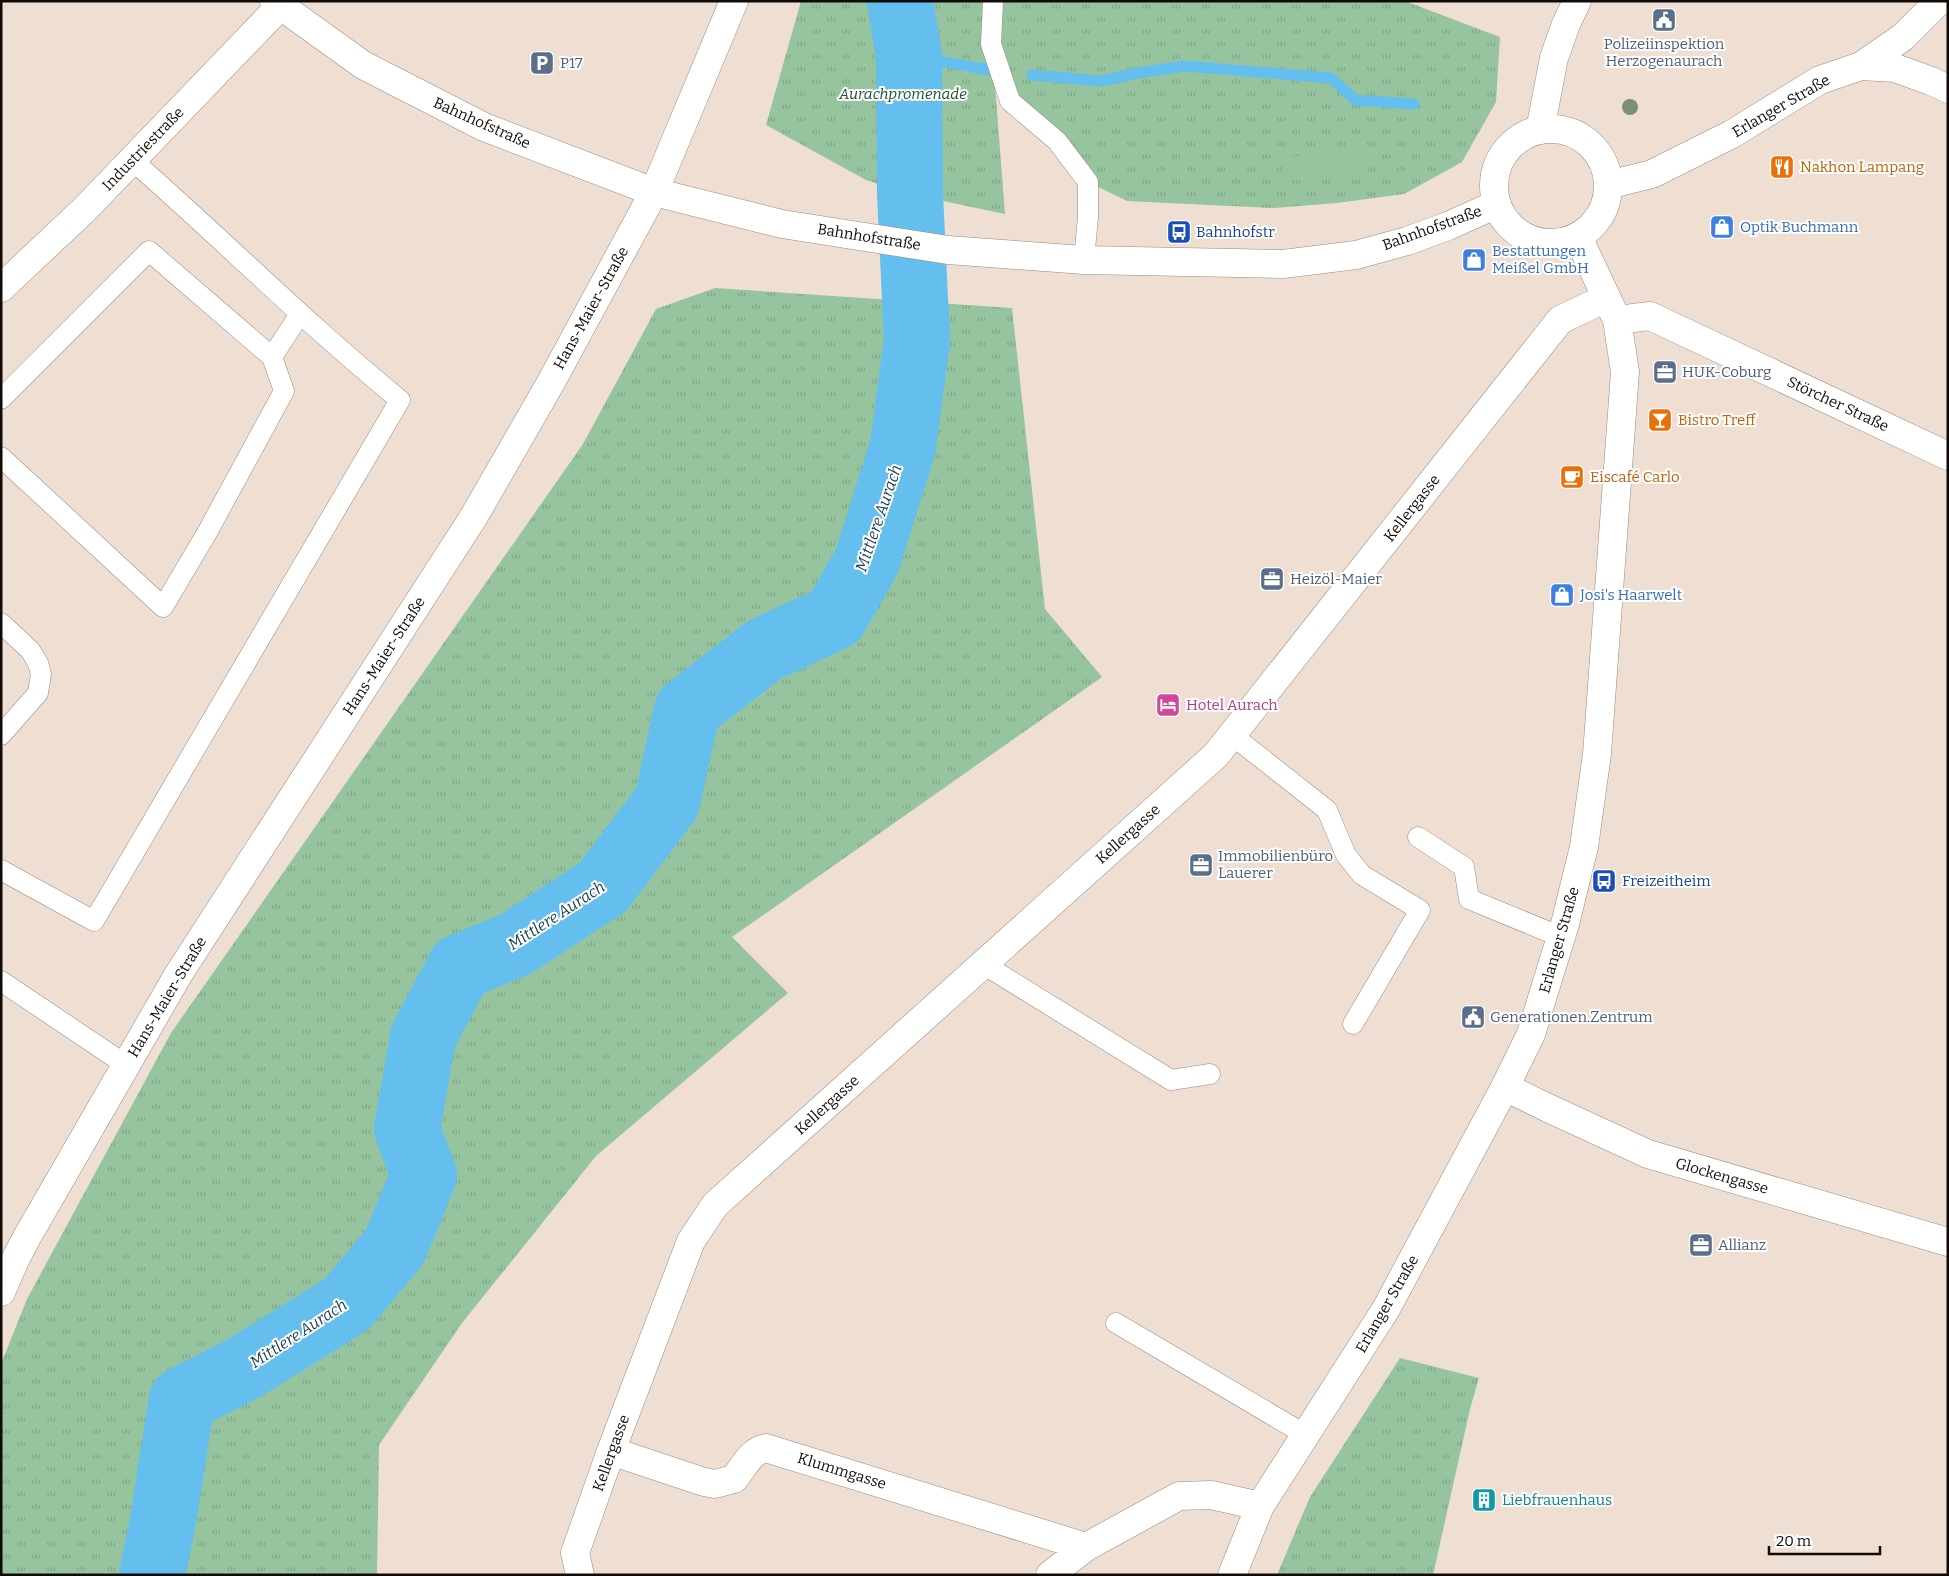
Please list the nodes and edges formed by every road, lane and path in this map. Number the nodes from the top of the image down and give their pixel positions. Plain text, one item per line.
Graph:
1 (734, 1) edge
2 (993, 1) edge
3 (1577, 1) edge
4 (1939, 1) edge
5 (280, 3) edge
6 (1861, 66) junction
7 (1948, 90) edge
8 (1540, 130) junction
9 (132, 160) junction
10 (1608, 185) junction
11 (654, 192) junction
12 (1496, 204) junction
13 (1578, 237) junction
14 (1084, 260) junction
15 (1, 288) edge
16 (1612, 309) junction
17 (300, 314) junction
18 (272, 357) junction
19 (1, 399) edge
20 (1948, 456) edge
21 (1, 457) edge
22 (1, 623) edge
23 (1, 735) edge
24 (1232, 735) junction
25 (1418, 837) dead end
26 (1, 870) edge
27 (1561, 937) junction
28 (983, 964) junction
29 (1, 981) edge
30 (1353, 1024) dead end
31 (126, 1065) junction
32 (1210, 1074) dead end
33 (1505, 1086) junction
34 (1946, 1235) edge
35 (1, 1292) edge
36 (1116, 1323) dead end
37 (1306, 1435) junction
38 (612, 1451) junction
39 (1260, 1506) junction
40 (1086, 1547) junction
41 (580, 1575) edge
42 (1050, 1575) edge
43 (1232, 1575) edge

1 - 11 street, Hans-Maier-Straße
2 - 14 lane
3 - 8 street
4 - 6 street, Erlanger Straße
5 - 9 street, Industriestraße
5 - 11 street, Bahnhofstraße
6 - 7 street
6 - 10 street, Erlanger Straße
8 - 10 street
8 - 12 street
9 - 15 street, Industriestraße
9 - 17 lane
10 - 13 street
11 - 14 street, Bahnhofstraße
11 - 31 street, Hans-Maier-Straße
12 - 13 street
12 - 14 street, Bahnhofstraße
13 - 16 street, Erlanger Straße
16 - 20 street, Störcher Straße
16 - 24 street, Kellergasse
16 - 27 street, Erlanger Straße
17 - 18 lane
17 - 26 lane
18 - 19 lane
18 - 21 lane
22 - 23 lane
24 - 28 street, Kellergasse
24 - 30 lane
25 - 27 lane
27 - 33 street, Erlanger Straße
28 - 32 lane
28 - 38 street, Kellergasse
29 - 31 lane
31 - 35 street, Hans-Maier-Straße
33 - 34 street, Glockengasse
33 - 37 street, Erlanger Straße
36 - 37 lane
37 - 39 street, Erlanger Straße
38 - 40 street, Klummgasse
38 - 41 street, Kellergasse
39 - 40 street
39 - 43 street, Erlanger Straße
40 - 42 street

